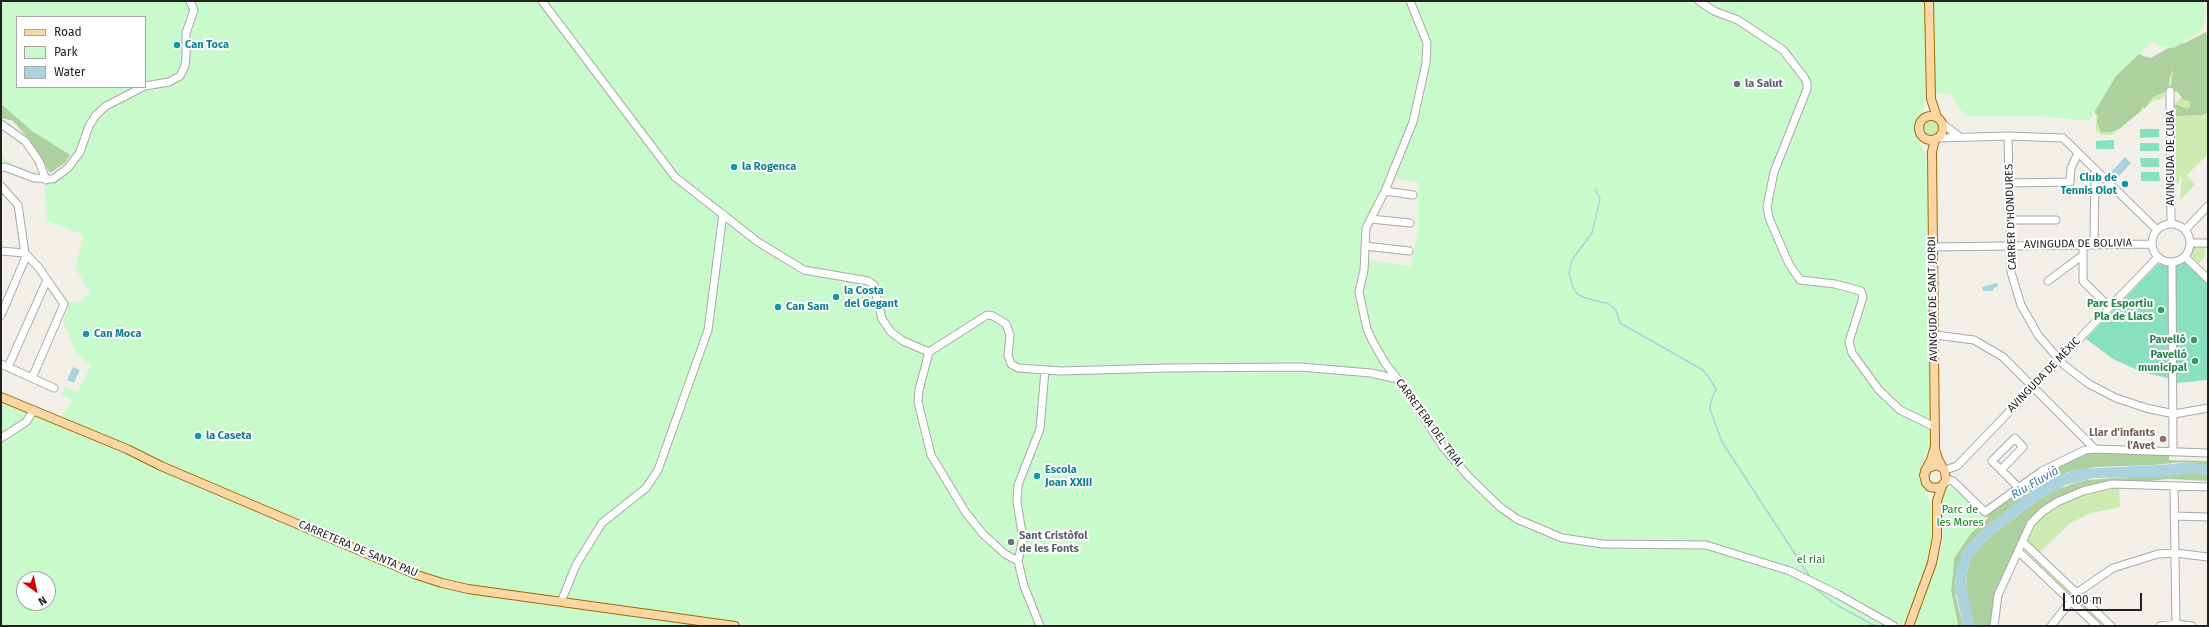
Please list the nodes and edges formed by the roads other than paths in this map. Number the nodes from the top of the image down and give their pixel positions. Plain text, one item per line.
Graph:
1 (190, 1) edge
2 (542, 1) edge
3 (1410, 1) edge
4 (1699, 1) edge
5 (1929, 1) edge
6 (146, 87) edge
7 (142, 88) edge
8 (2170, 91) dead end
9 (1931, 99) junction
10 (1925, 117) junction
11 (1940, 120) junction
12 (1, 124) edge
13 (2008, 136) junction
14 (1962, 137) junction
15 (1925, 139) junction
16 (1936, 139) junction
17 (1932, 152) junction
18 (2078, 153) junction
19 (1, 168) edge
20 (2095, 169) junction
21 (46, 180) junction
22 (2010, 183) junction
23 (1, 186) edge
24 (1385, 191) junction
25 (1413, 195) dead end
26 (2208, 206) edge
27 (723, 214) junction
28 (1371, 219) junction
29 (2010, 220) junction
30 (2056, 220) dead end
31 (1410, 224) dead end
32 (2171, 224) junction
33 (2157, 230) junction
34 (2185, 230) junction
35 (2191, 243) junction
36 (2208, 243) edge
37 (2082, 244) junction
38 (2094, 244) junction
39 (2152, 244) junction
40 (2010, 245) junction
41 (1365, 246) junction
42 (1932, 247) junction
43 (1, 251) edge
44 (1409, 252) dead end
45 (24, 253) junction
46 (2083, 255) junction
47 (2158, 257) junction
48 (2185, 257) junction
49 (2172, 262) junction
50 (2208, 278) edge
51 (47, 280) junction
52 (2048, 281) dead end
53 (2110, 307) junction
54 (1, 315) edge
55 (1935, 335) junction
56 (929, 352) junction
57 (2058, 360) junction
58 (4, 366) edge
59 (1045, 370) junction
60 (32, 378) junction
61 (1397, 378) junction
62 (2033, 387) junction
63 (54, 388) dead end
64 (1, 398) edge
65 (2208, 408) edge
66 (34, 410) junction
67 (2174, 414) junction
68 (1935, 427) junction
69 (1, 438) edge
70 (1934, 446) junction
71 (2095, 449) junction
72 (2173, 451) junction
73 (2208, 454) edge
74 (1944, 470) junction
75 (2001, 470) junction
76 (1925, 471) junction
77 (1926, 483) junction
78 (1943, 484) junction
79 (2174, 486) junction
80 (2018, 487) junction
81 (2208, 487) edge
82 (1936, 509) junction
83 (2175, 516) junction
84 (2208, 517) edge
85 (2023, 542) junction
86 (2019, 552) junction
87 (2175, 553) junction
88 (2208, 557) edge
89 (1018, 561) junction
90 (2077, 593) junction
91 (2070, 600) junction
92 (561, 602) junction
93 (2176, 625) edge
94 (735, 626) edge
95 (1040, 626) edge
96 (1894, 626) edge
97 (1909, 626) edge
98 (1994, 626) edge
99 (2052, 626) edge
100 (2097, 626) edge
101 (2111, 626) edge
102 (2160, 626) edge
103 (2192, 626) edge

1 - 6 street
2 - 27 street
3 - 24 street, CARRETERA DEL TRIAI
4 - 68 street
5 - 9 main road
7 - 21 street
8 - 32 street, AVINGUDA DE CUBA
9 - 10 main road
9 - 11 main road
10 - 11 main road
10 - 15 main road
11 - 14 street
11 - 16 main road
12 - 21 street
13 - 14 street
13 - 18 street
13 - 22 street, CARRER D'HONDURES
14 - 16 street
15 - 16 main road
15 - 17 main road, AVINGUDA DE SANT JORDI
16 - 17 main road, AVINGUDA DE SANT JORDI
17 - 42 main road, AVINGUDA DE SANT JORDI
18 - 20 street
18 - 22 street
19 - 21 street
20 - 33 street
20 - 38 street
22 - 29 street, CARRER D'HONDURES
23 - 45 street
24 - 25 street
24 - 28 street, CARRETERA DEL TRIAI
26 - 34 street
27 - 56 street
27 - 92 street
28 - 31 street
28 - 41 street, CARRETERA DEL TRIAI
29 - 30 street
29 - 40 street, CARRER D'HONDURES
32 - 33 street
32 - 34 street
33 - 39 street
34 - 35 street
35 - 36 street
35 - 48 street
37 - 38 street, AVINGUDA DE BOLIVIA
37 - 40 street, AVINGUDA DE BOLIVIA
37 - 46 street
38 - 39 street, AVINGUDA DE BOLIVIA
39 - 47 street
40 - 42 street, AVINGUDA DE BOLIVIA
40 - 57 street, CARRER D'HONDURES
41 - 44 street
41 - 61 street, CARRETERA DEL TRIAI
42 - 55 main road, AVINGUDA DE SANT JORDI
43 - 45 street
45 - 51 street
45 - 54 street
46 - 52 street
46 - 53 street
47 - 49 street
47 - 53 street, AVINGUDA DE MÈXIC
48 - 49 street
48 - 50 street
49 - 67 street
51 - 58 street
51 - 60 street
53 - 57 street, AVINGUDA DE MÈXIC
55 - 62 street
55 - 68 main road, AVINGUDA DE SANT JORDI
56 - 59 street
56 - 89 street
57 - 62 street, AVINGUDA DE MÈXIC
57 - 67 street, CARRER D'HONDURES
58 - 60 street
59 - 61 street
59 - 89 street
60 - 63 street
61 - 96 street, CARRETERA DEL TRIAI
62 - 71 street
62 - 74 street, AVINGUDA DE MÈXIC
64 - 66 main road, CARRETERA DE SANTA PAU
65 - 67 street, CARRER D'HONDURES
66 - 69 street
66 - 92 main road, CARRETERA DE SANTA PAU
67 - 72 street
68 - 70 main road, AVINGUDA DE SANT JORDI
70 - 74 main road, AVINGUDA DE SANT JORDI
70 - 76 main road, AVINGUDA DE SANT JORDI
71 - 72 street
71 - 80 street
72 - 73 street
74 - 76 main road
74 - 78 main road
75 - 75 street
75 - 80 street
76 - 77 main road
77 - 78 main road
77 - 82 main road
78 - 80 street
78 - 82 main road
79 - 81 street
79 - 83 street
79 - 85 street
82 - 97 main road
83 - 84 street
83 - 87 street
85 - 86 street
85 - 90 street
86 - 91 street
86 - 98 street
87 - 88 street
87 - 90 street
87 - 93 street
89 - 95 street
90 - 91 street
90 - 101 street
91 - 99 street
91 - 100 street
92 - 94 main road, CARRETERA DE SANTA PAU
93 - 102 street
93 - 103 street

